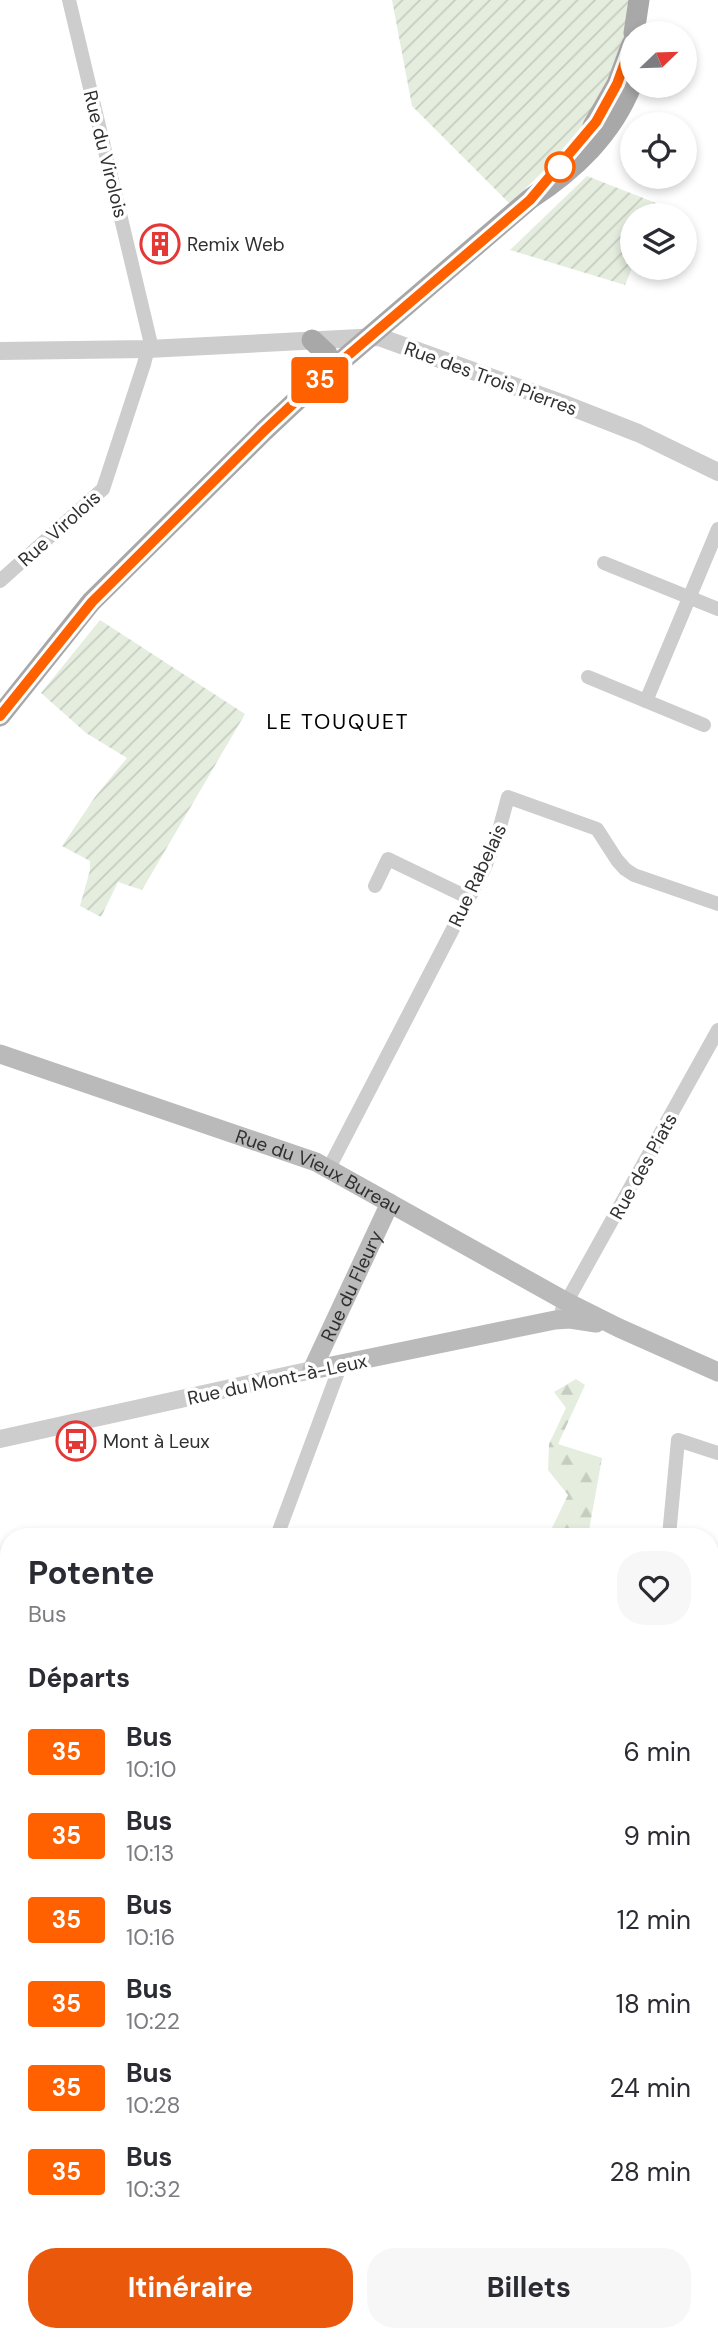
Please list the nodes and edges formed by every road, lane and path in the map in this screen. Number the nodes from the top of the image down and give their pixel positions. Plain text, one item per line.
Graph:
1 (69, 0) edge
2 (639, 0) edge
3 (650, 0) edge
4 (636, 21) edge
5 (647, 21) edge
6 (620, 76) edge
7 (626, 98) edge
8 (530, 200) junction
9 (371, 337) junction
10 (312, 340) junction
11 (148, 349) junction
12 (0, 351) edge
13 (330, 371) junction
14 (718, 472) edge
15 (718, 528) edge
16 (604, 562) dead end
17 (0, 581) edge
18 (689, 598) junction
19 (718, 609) edge
20 (588, 677) dead end
21 (646, 701) junction
22 (0, 716) edge
23 (704, 725) dead end
24 (375, 886) dead end
25 (469, 898) junction
26 (718, 904) edge
27 (718, 1030) edge
28 (0, 1054) edge
29 (329, 1168) junction
30 (390, 1203) junction
31 (567, 1302) junction
32 (555, 1320) junction
33 (620, 1328) junction
34 (341, 1364) junction
35 (312, 1370) junction
36 (718, 1372) edge
37 (0, 1440) edge
38 (718, 1453) edge
39 (279, 1528) edge
40 (670, 1528) edge

1 - 11 street, Rue du Virolois
2 - 4 main road
3 - 5 main road
6 - 8 main road
7 - 8 main road
8 - 9 main road
9 - 10 street, Rue des Trois Pierres
9 - 13 main road
9 - 14 street, Rue des Trois Pierres
10 - 11 street, Rue des Trois Pierres
10 - 13 main road
11 - 12 street, Rue des Trois Pierres
11 - 17 street, Rue Virolois
13 - 22 main road
15 - 18 street
16 - 18 street
18 - 19 street
18 - 21 street
20 - 21 street
21 - 23 street
24 - 25 street
25 - 26 street, Rue Rabelais
25 - 29 street, Rue Rabelais
27 - 31 street, Rue des Piats
28 - 29 main road, Rue du Vieux Bureau
29 - 30 main road, Rue du Vieux Bureau
30 - 31 main road, Rue du Vieux Bureau
30 - 35 main road, Rue du Fleury
31 - 32 street
31 - 33 main road, Rue du Vieux Bureau
32 - 33 main road, Rue du Mont-à-Leux
32 - 34 main road, Rue du Mont-à-Leux
33 - 36 main road
34 - 35 main road, Rue du Mont-à-Leux
34 - 39 street
35 - 37 street, Rue du Mont-à-Leux
38 - 40 street

